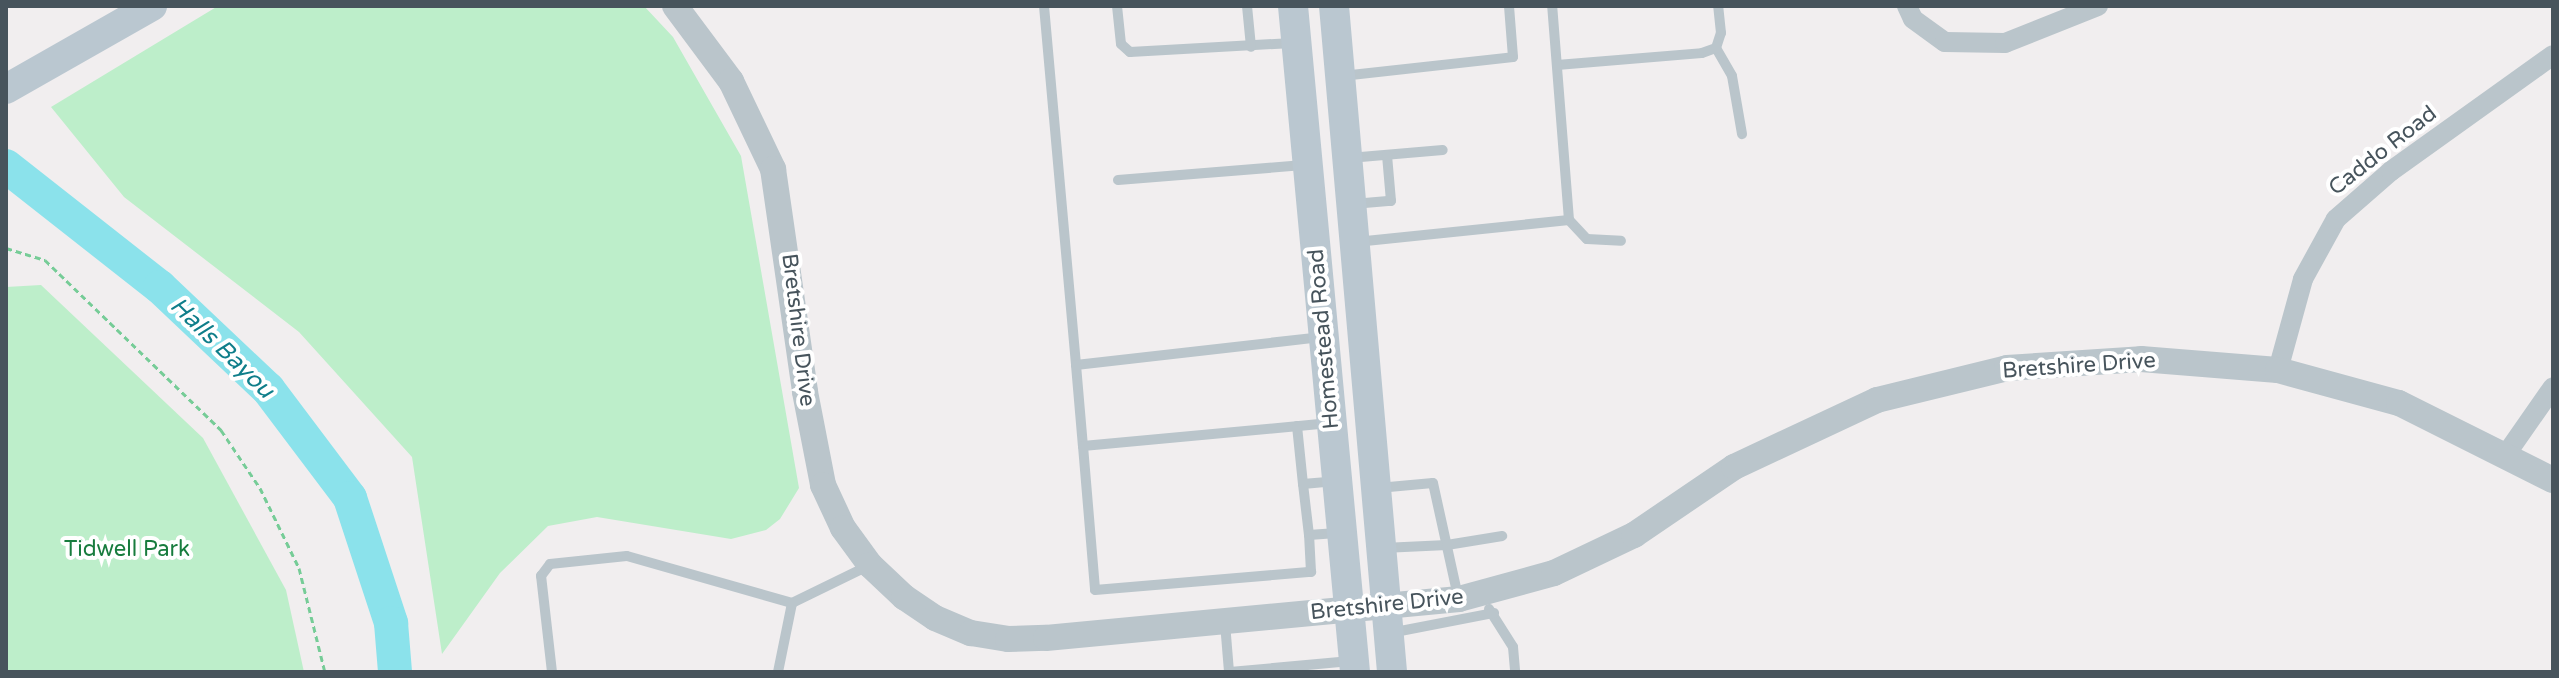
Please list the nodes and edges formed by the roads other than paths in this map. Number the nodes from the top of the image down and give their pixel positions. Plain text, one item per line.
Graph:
1 (152, 6) edge
2 (675, 6) edge
3 (1044, 6) edge
4 (1117, 6) edge
5 (1247, 6) edge
6 (1293, 6) edge
7 (1334, 6) edge
8 (1509, 6) edge
9 (1552, 6) edge
10 (1718, 6) edge
11 (1907, 6) edge
12 (2098, 6) edge
13 (1296, 43) junction
14 (1251, 47) junction
15 (1716, 48) junction
16 (2553, 55) edge
17 (1557, 65) junction
18 (1340, 77) junction
19 (6, 89) edge
20 (1742, 134) dead end
21 (1443, 150) dead end
22 (1387, 155) junction
23 (1347, 158) junction
24 (1308, 164) junction
25 (1118, 180) dead end
26 (1351, 205) junction
27 (1569, 220) junction
28 (1621, 241) dead end
29 (1354, 242) junction
30 (1361, 325) junction
31 (1324, 334) junction
32 (1076, 365) junction
33 (2278, 370) junction
34 (2553, 387) edge
35 (1332, 423) junction
36 (1297, 426) junction
37 (1083, 446) junction
38 (2507, 453) junction
39 (2553, 480) edge
40 (1338, 481) junction
41 (1303, 484) junction
42 (1376, 488) junction
43 (1342, 533) junction
44 (1309, 535) junction
45 (1502, 536) dead end
46 (1447, 545) junction
47 (1381, 548) junction
48 (870, 565) junction
49 (1467, 597) junction
50 (792, 603) junction
51 (1350, 609) junction
52 (1494, 613) junction
53 (1387, 619) junction
54 (1225, 621) junction
55 (1354, 666) edge
56 (552, 672) edge
57 (778, 672) edge
58 (1230, 672) edge
59 (1392, 672) edge
60 (1515, 672) edge

1 - 19 main road
2 - 48 street, Bretshire Drive
3 - 32 lane
4 - 14 lane
5 - 14 lane
6 - 13 main road, Homestead Road
7 - 18 main road, Homestead Road
8 - 18 lane
9 - 17 lane
10 - 15 lane
11 - 12 street
13 - 14 lane
13 - 24 main road, Homestead Road
15 - 17 lane
15 - 20 lane
16 - 33 street, Caddo Road
17 - 27 lane
18 - 23 main road, Homestead Road
21 - 22 lane
22 - 23 lane
22 - 26 lane
23 - 26 main road, Homestead Road
24 - 25 lane
24 - 31 main road, Homestead Road
26 - 29 main road, Homestead Road
27 - 28 lane
27 - 29 lane
29 - 30 main road, Homestead Road
30 - 31 main road
30 - 42 main road, Homestead Road
31 - 32 lane
31 - 35 main road, Homestead Road
32 - 37 lane
33 - 38 street, Bretshire Drive
33 - 49 street, Bretshire Drive
34 - 38 street
35 - 36 lane
35 - 40 main road, Homestead Road
36 - 37 lane
36 - 41 lane
37 - 44 lane
38 - 39 street, Bretshire Drive
40 - 41 lane
40 - 43 main road, Homestead Road
41 - 44 lane
42 - 46 lane
42 - 47 main road, Homestead Road
43 - 44 lane
43 - 51 main road, Homestead Road
45 - 46 lane
46 - 47 lane
46 - 49 lane
47 - 53 main road, Homestead Road
48 - 50 lane
48 - 54 street, Bretshire Drive
49 - 52 lane
49 - 53 street, Bretshire Drive
50 - 56 lane
50 - 57 lane
51 - 53 street, Bretshire Drive
51 - 54 street, Bretshire Drive
51 - 55 main road, Homestead Road
52 - 53 lane
52 - 60 lane
53 - 59 main road, Homestead Road
54 - 58 lane
55 - 58 lane

